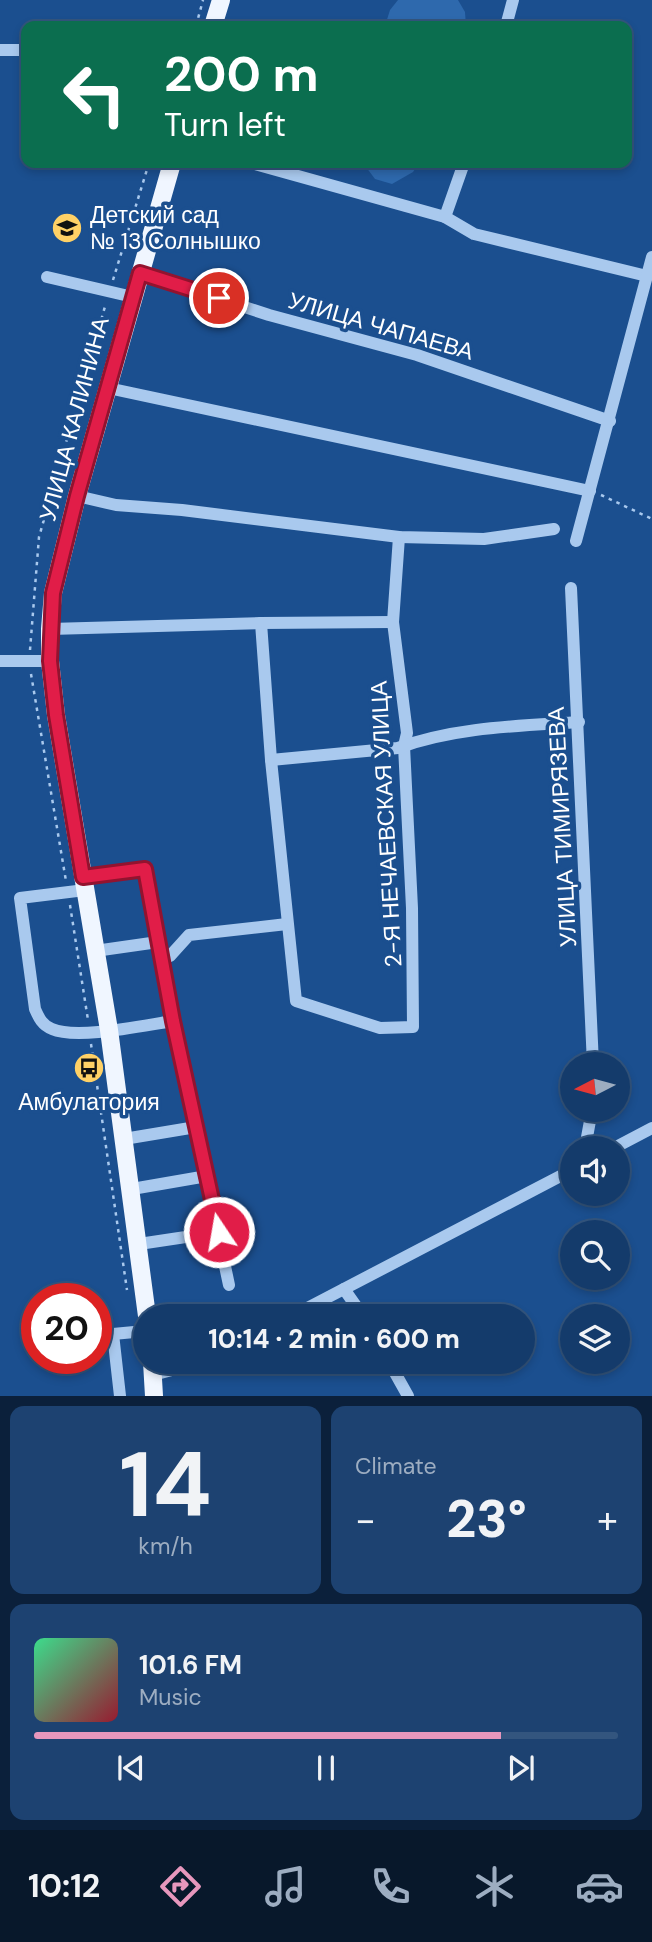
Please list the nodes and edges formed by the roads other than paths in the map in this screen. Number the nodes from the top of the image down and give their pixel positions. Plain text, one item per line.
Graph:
1 (221, 0) edge
2 (513, 0) edge
3 (215, 21) edge
4 (507, 21) edge
5 (0, 50) edge
6 (21, 50) edge
7 (171, 168) edge
8 (269, 168) edge
9 (462, 168) edge
10 (445, 217) junction
11 (652, 257) edge
12 (140, 273) junction
13 (648, 276) junction
14 (47, 277) dead end
15 (133, 298) junction
16 (108, 388) junction
17 (610, 421) junction
18 (590, 491) junction
19 (77, 496) junction
20 (554, 528) dead end
21 (399, 537) junction
22 (576, 541) dead end
23 (571, 588) dead end
24 (393, 622) junction
25 (261, 623) junction
26 (50, 629) junction
27 (0, 661) edge
28 (50, 661) junction
29 (579, 722) junction
30 (404, 746) junction
31 (271, 760) junction
32 (78, 886) junction
33 (287, 924) junction
34 (158, 942) junction
35 (95, 951) junction
36 (162, 960) junction
37 (173, 1021) junction
38 (109, 1030) junction
39 (593, 1052) edge
40 (196, 1126) junction
41 (652, 1128) edge
42 (124, 1139) junction
43 (630, 1140) edge
44 (207, 1176) junction
45 (560, 1176) edge
46 (132, 1189) junction
47 (219, 1232) junction
48 (139, 1244) junction
49 (229, 1285) dead end
50 (344, 1289) junction
51 (146, 1304) edge
52 (315, 1304) edge
53 (355, 1304) edge
54 (133, 1332) edge
55 (113, 1334) joint
56 (153, 1374) edge
57 (396, 1374) edge
58 (120, 1396) edge
59 (154, 1396) edge
60 (408, 1396) edge

1 - 3 main road
2 - 4 street
5 - 6 street
7 - 12 main road, УЛИЦА КАЛИНИНА
8 - 10 street
9 - 10 street
10 - 13 street
11 - 13 street
12 - 15 main road, УЛИЦА КАЛИНИНА
12 - 17 street, УЛИЦА ЧАПАЕВА
13 - 17 street
14 - 15 street
15 - 16 main road, УЛИЦА КАЛИНИНА
16 - 18 street
16 - 19 main road, УЛИЦА КАЛИНИНА
17 - 18 street
18 - 22 street
19 - 21 street
19 - 26 main road, УЛИЦА КАЛИНИНА
20 - 21 street
21 - 24 street, 2-Я НЕЧАЕВСКАЯ УЛИЦА
23 - 29 street, УЛИЦА ТИМИРЯЗЕВА
24 - 25 street
24 - 30 street, 2-Я НЕЧАЕВСКАЯ УЛИЦА
25 - 26 street
25 - 31 street
26 - 28 main road, УЛИЦА КАЛИНИНА
27 - 28 street
28 - 32 main road, УЛИЦА КАЛИНИНА
29 - 30 street
29 - 39 street, УЛИЦА ТИМИРЯЗЕВА
30 - 31 street
30 - 33 street, 2-Я НЕЧАЕВСКАЯ УЛИЦА
31 - 33 street
32 - 34 street
32 - 35 main road, УЛИЦА КАЛИНИНА
32 - 38 street
33 - 36 street
34 - 35 street
34 - 36 street
35 - 38 main road, УЛИЦА КАЛИНИНА
36 - 37 street
37 - 38 street
37 - 40 street
38 - 42 main road, УЛИЦА КАЛИНИНА
40 - 42 street
40 - 44 street
41 - 43 street
42 - 46 main road, УЛИЦА КАЛИНИНА
44 - 46 street
44 - 47 street
45 - 50 street
46 - 48 main road, УЛИЦА КАЛИНИНА
47 - 48 street
47 - 49 street
48 - 51 main road, УЛИЦА КАЛИНИНА
50 - 52 street
50 - 53 street
54 - 55 street
55 - 58 street
56 - 59 main road
57 - 60 street

